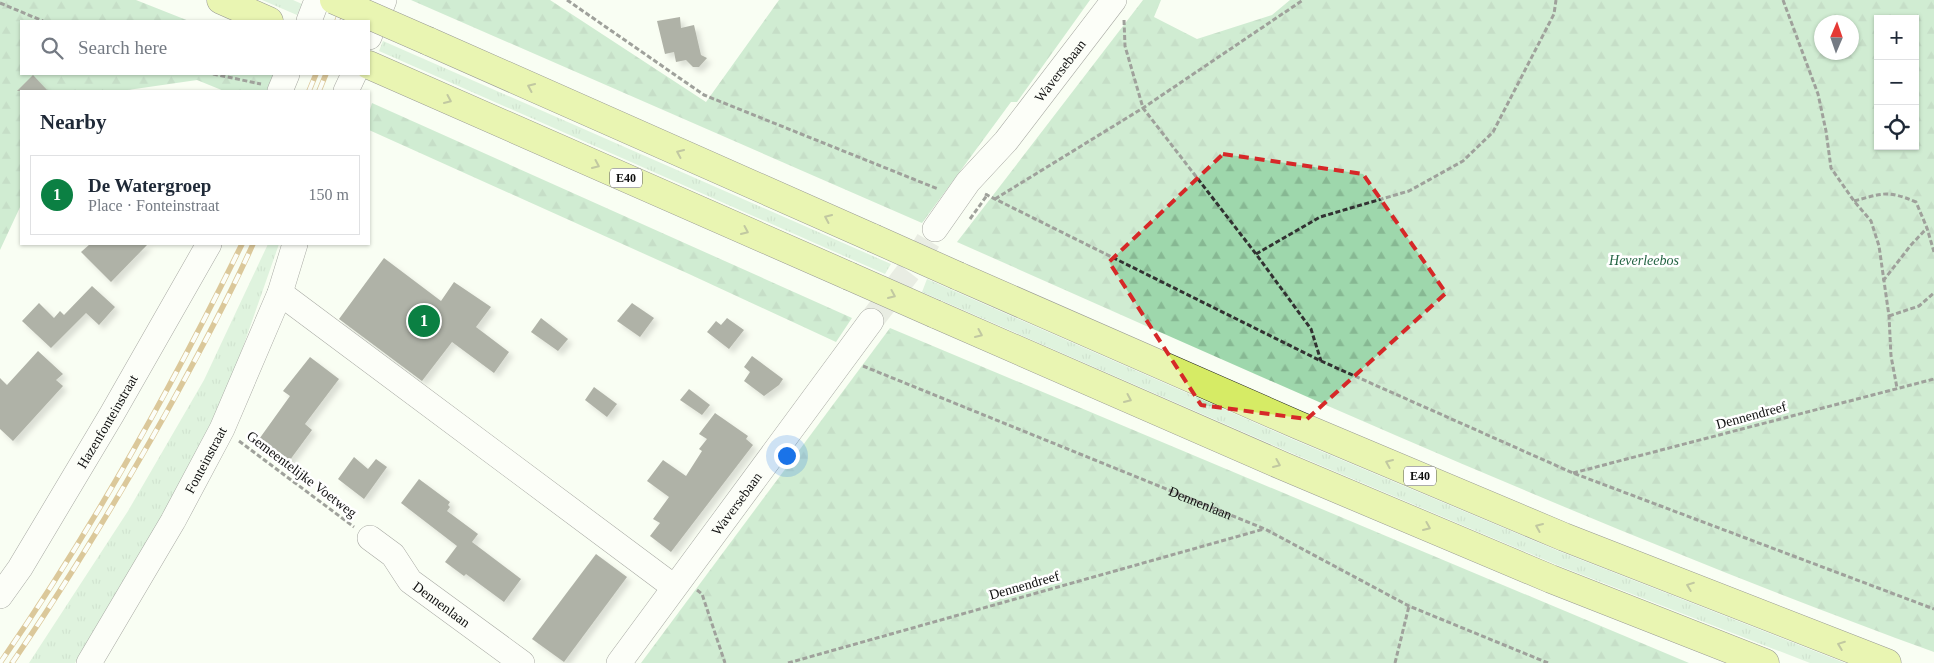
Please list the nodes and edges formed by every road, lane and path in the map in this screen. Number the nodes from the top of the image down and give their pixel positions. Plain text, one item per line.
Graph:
1 (221, 0) edge
2 (318, 0) edge
3 (334, 0) edge
4 (384, 0) edge
5 (567, 0) edge
6 (1302, 0) edge
7 (1556, 0) edge
8 (1783, 0) edge
9 (1113, 1) edge
10 (0, 3) edge
11 (41, 20) edge
12 (266, 20) edge
13 (309, 20) edge
14 (370, 35) edge
15 (370, 65) edge
16 (220, 75) edge
17 (354, 75) edge
18 (282, 85) edge
19 (346, 90) edge
20 (1143, 108) junction
21 (942, 190) dead end
22 (994, 200) junction
23 (1854, 201) junction
24 (974, 214) dead end
25 (1927, 228) junction
26 (939, 231) tunnel mouth
27 (208, 245) edge
28 (295, 245) edge
29 (1934, 252) edge
30 (1256, 254) junction
31 (1882, 281) junction
32 (280, 293) junction
33 (1934, 293) edge
34 (1889, 316) junction
35 (871, 321) tunnel mouth
36 (844, 358) junction
37 (1321, 361) junction
38 (1934, 379) edge
39 (1897, 388) junction
40 (222, 429) junction
41 (1573, 473) junction
42 (1265, 529) junction
43 (370, 538) joint
44 (678, 582) junction
45 (0, 596) edge
46 (1409, 606) junction
47 (1934, 609) edge
48 (89, 663) edge
49 (522, 663) edge
50 (619, 663) edge
51 (725, 663) edge
52 (788, 663) edge
53 (1395, 663) edge
54 (1548, 663) edge
55 (1765, 663) edge
56 (1887, 663) edge

1 - 12 highway
2 - 13 street
56 -> 3 highway, E40, bridge
4 - 14 street
5 - 21 path
6 - 20 path
7 - 30 path
8 - 23 path
9 - 20 path
9 - 26 street, Waversebaan
10 - 11 path
15 -> 55 highway, E40, bridge
16 - 18 path
17 - 19 street
20 - 22 path
20 - 30 path
22 - 24 path
22 - 37 path
23 - 25 path
23 - 31 path
25 - 29 path
25 - 31 path
27 - 45 street, Hazenfonteinstraat
28 - 32 street, Fonteinstraat
30 - 37 path
31 - 34 path
32 - 40 street, Fonteinstraat
32 - 44 street
33 - 34 path
34 - 39 path
35 - 36 street, Waversebaan
36 - 42 path, Dennenlaan
36 - 44 street, Waversebaan
37 - 41 path
38 - 39 path, Dennendreef
39 - 41 path, Dennendreef
40 - 43 path, Gemeentelijke Voetweg
40 - 48 street, Fonteinstraat
41 - 47 path
42 - 46 path, Dennenlaan
42 - 52 path, Dennendreef
43 - 49 street, Dennenlaan
44 - 50 street, Waversebaan
44 - 51 path
46 - 53 path
46 - 54 path, Dennenlaan

